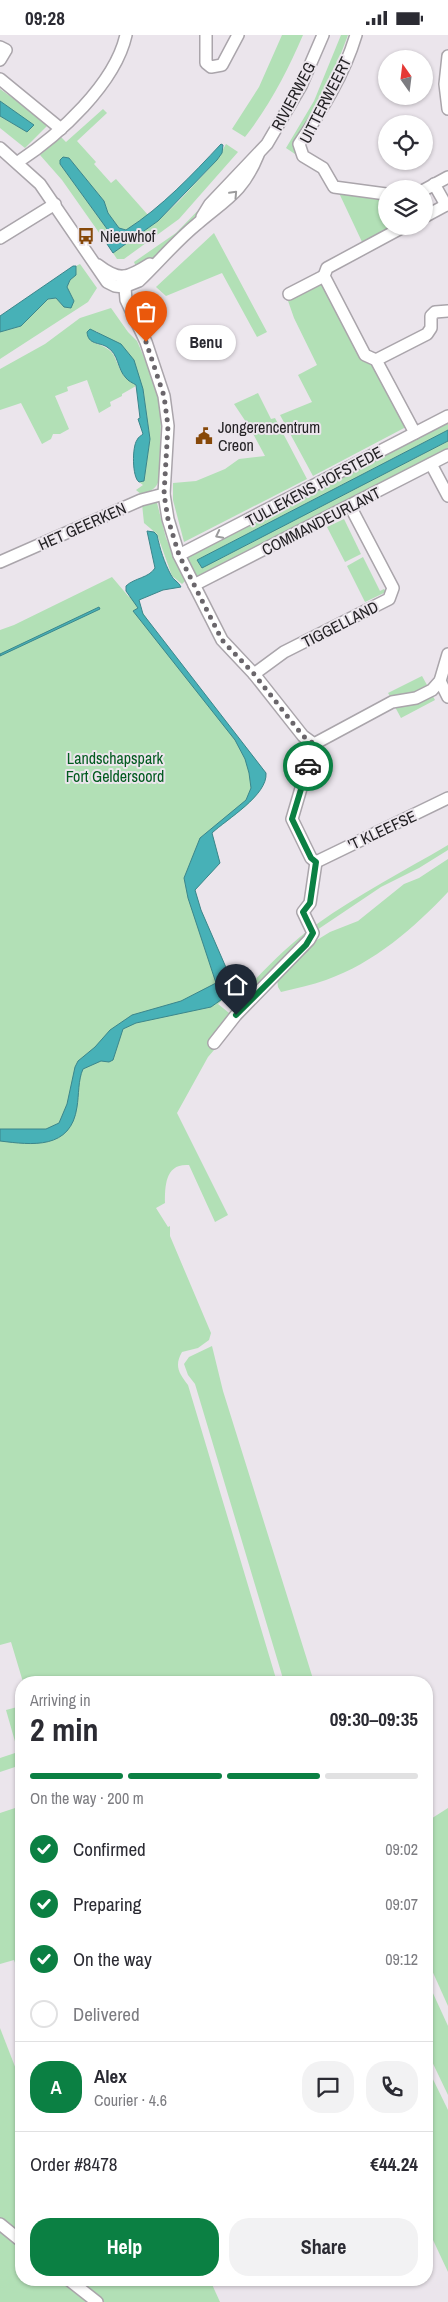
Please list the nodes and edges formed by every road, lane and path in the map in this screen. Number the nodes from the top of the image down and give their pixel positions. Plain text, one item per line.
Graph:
1 (126, 35) edge
2 (206, 35) edge
3 (238, 35) edge
4 (323, 35) edge
5 (356, 35) edge
6 (0, 47) edge
7 (448, 56) edge
8 (0, 60) edge
9 (0, 79) edge
10 (448, 109) edge
11 (61, 129) junction
12 (0, 148) edge
13 (18, 163) junction
14 (448, 177) edge
15 (433, 185) edge
16 (433, 191) edge
17 (378, 193) edge
18 (55, 204) junction
19 (447, 204) edge
20 (433, 212) edge
21 (388, 235) edge
22 (0, 238) edge
23 (324, 276) junction
24 (124, 281) junction
25 (289, 294) dead end
26 (448, 311) edge
27 (376, 360) junction
28 (448, 416) edge
29 (414, 433) junction
30 (448, 455) edge
31 (431, 464) junction
32 (164, 494) junction
33 (448, 496) edge
34 (350, 506) junction
35 (179, 555) junction
36 (0, 562) edge
37 (194, 585) junction
38 (448, 654) edge
39 (254, 674) junction
40 (440, 681) junction
41 (448, 697) edge
42 (314, 744) junction
43 (448, 798) edge
44 (316, 862) junction
45 (214, 1043) dead end
46 (0, 2224) edge
47 (15, 2236) edge
48 (77, 2286) edge
49 (97, 2302) edge

1 - 11 street
2 - 3 street
4 - 24 street, RIVIERWEG
5 - 17 street, UITTERWEERT
6 - 8 street
7 - 10 street
9 - 11 street
11 - 13 street
12 - 13 street
13 - 18 street
14 - 15 street
16 - 19 street
18 - 22 street
18 - 24 street
19 - 20 street
21 - 23 street
23 - 25 street
23 - 27 street
24 - 32 street
26 - 27 street
27 - 29 street
28 - 29 street, TULLEKENS HOFSTEDE
29 -> 35 street, TULLEKENS HOFSTEDE
30 - 31 street, COMMANDEURLANT
31 - 33 street
31 - 34 street, COMMANDEURLANT
32 - 35 street
32 - 36 street, HET GEERKEN
34 - 37 street, COMMANDEURLANT
34 - 39 street, TIGGELLAND
35 - 37 street
37 - 39 street
38 - 40 street
39 - 42 street
40 - 41 street
40 - 42 street
42 - 44 street
43 - 44 street, 'T KLEEFSE
44 - 45 street
46 - 47 street
48 - 49 street

